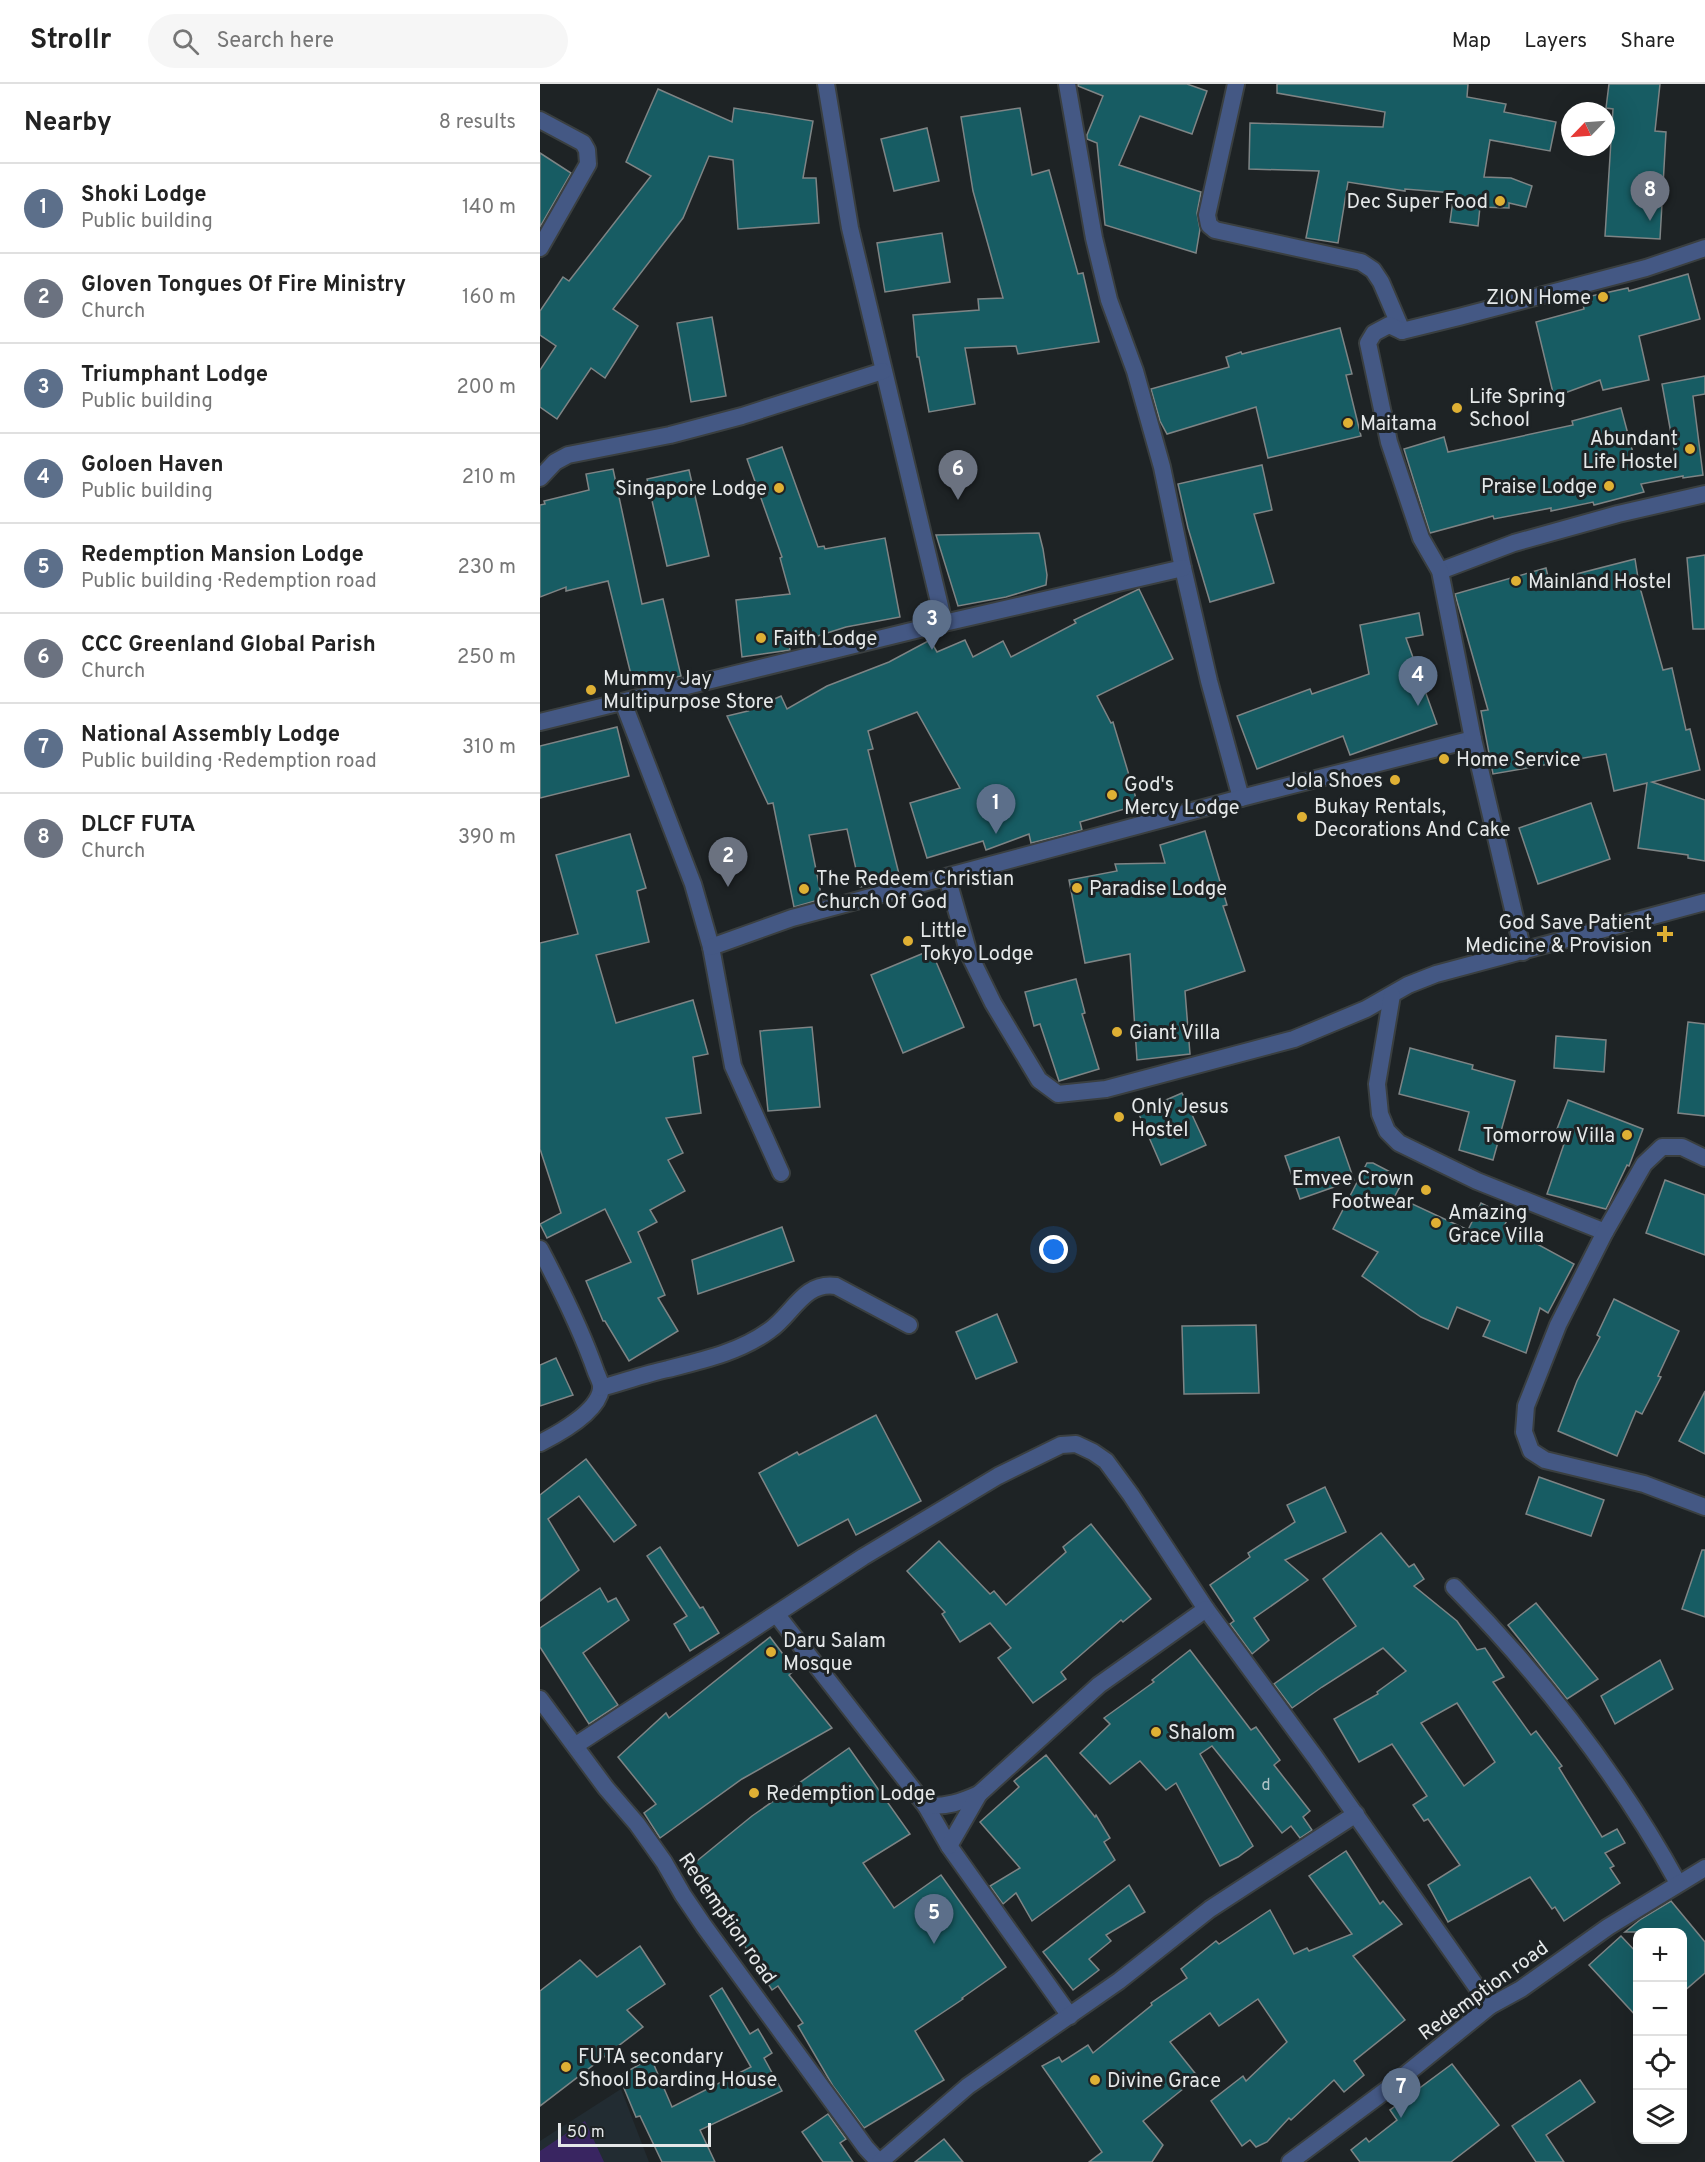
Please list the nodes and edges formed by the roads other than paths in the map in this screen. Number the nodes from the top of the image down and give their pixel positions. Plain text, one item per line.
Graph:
1 (826, 84) edge
2 (1067, 84) edge
3 (1236, 84) edge
4 (540, 120) edge
5 (540, 248) edge
6 (1705, 248) edge
7 (1402, 331) junction
8 (883, 371) junction
9 (540, 478) edge
10 (1705, 494) edge
11 (1183, 568) junction
12 (1440, 571) junction
13 (944, 623) junction
14 (623, 702) junction
15 (540, 722) edge
16 (1473, 739) junction
17 (1240, 798) junction
18 (947, 877) junction
19 (1705, 902) edge
20 (711, 947) junction
21 (1523, 952) junction
22 (1392, 995) junction
23 (1705, 1158) edge
24 (781, 1173) dead end
25 (1605, 1232) junction
26 (540, 1249) edge
27 (909, 1325) dead end
28 (601, 1388) junction
29 (540, 1443) edge
30 (1705, 1507) edge
31 (1454, 1587) dead end
32 (1206, 1609) junction
33 (777, 1615) junction
34 (540, 1699) edge
35 (576, 1745) junction
36 (979, 1794) junction
37 (926, 1806) junction
38 (1356, 1814) junction
39 (949, 1846) junction
40 (1705, 1868) edge
41 (1678, 1883) junction
42 (1490, 2006) junction
43 (1070, 2016) junction
44 (880, 2162) edge
45 (1290, 2162) edge

1 - 8 street
2 - 11 street
3 - 7 street
4 - 5 street
6 - 7 street
7 - 12 street
8 - 9 street
8 - 13 street
10 - 12 street
11 - 13 street
11 - 17 street
12 - 16 street
13 - 14 street
14 - 15 street
14 - 20 street
16 - 17 street
16 - 21 street
17 - 18 street
18 - 20 street
18 - 22 street
19 - 21 street
20 - 24 street
21 - 22 street
22 - 25 street
23 - 25 street
25 - 30 street
26 - 28 street
27 - 28 street
28 - 29 street
31 - 41 street
32 - 33 street
32 - 36 street
32 - 38 street
33 - 35 street
33 - 37 street
34 - 35 street, Redemption road
35 - 44 street, Redemption road
36 - 37 street
36 - 39 street
37 - 39 street
38 - 42 street
38 - 43 street
39 - 43 street
40 - 41 street, Redemption road
41 - 42 street, Redemption road
42 - 45 street, Redemption road
43 - 44 street

